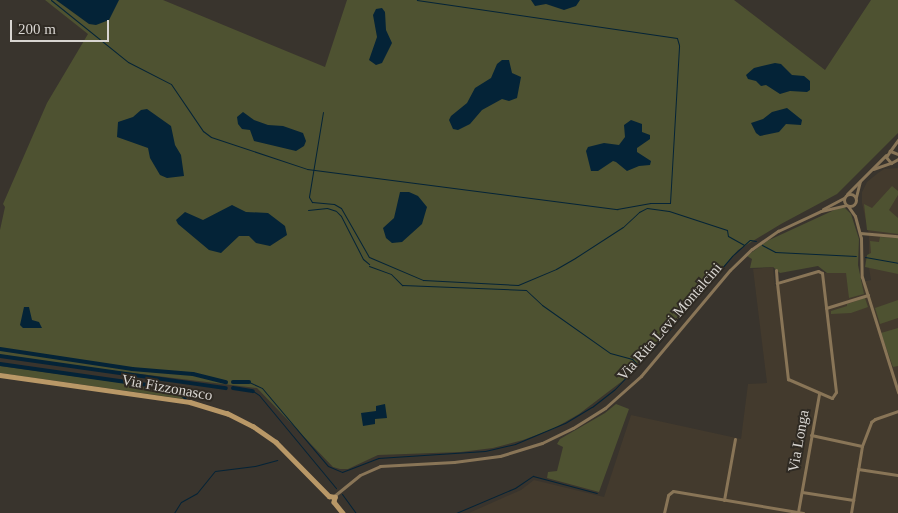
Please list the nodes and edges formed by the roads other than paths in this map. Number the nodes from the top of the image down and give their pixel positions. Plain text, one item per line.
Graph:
1 (898, 140) edge
2 (898, 149) edge
3 (890, 150) junction
4 (898, 154) edge
5 (886, 155) junction
6 (898, 161) edge
7 (891, 163) junction
8 (870, 170) junction
9 (861, 181) junction
10 (846, 196) junction
11 (856, 198) junction
12 (855, 204) junction
13 (847, 205) junction
14 (821, 211) junction
15 (855, 216) junction
16 (860, 232) junction
17 (898, 236) edge
18 (776, 270) dead end
19 (777, 283) junction
20 (868, 295) junction
21 (826, 308) junction
22 (0, 375) edge
23 (898, 392) edge
24 (819, 394) junction
25 (898, 411) edge
26 (811, 435) junction
27 (735, 440) dead end
28 (862, 446) junction
29 (858, 469) junction
30 (898, 476) edge
31 (802, 492) junction
32 (333, 495) junction
33 (724, 500) junction
34 (853, 500) junction
35 (343, 513) edge
36 (664, 513) edge
37 (798, 513) edge
38 (803, 513) edge
39 (851, 513) edge

1 - 3 street, Via Rita Levi Montalcini
2 - 4 street
3 - 4 street
3 - 5 street, Via Rita Levi Montalcini
5 - 7 street
5 - 8 street, Via Rita Levi Montalcini
6 - 7 street
7 - 8 street
8 - 9 street, Via Rita Levi Montalcini
9 - 10 street, Via Rita Levi Montalcini
9 - 11 street, Via Rita Levi Montalcini
10 - 11 street
10 - 13 street
10 - 14 street, Via Rita Levi Montalcini
11 - 12 street, Via Rita Levi Montalcini
12 - 13 street, Via Rita Levi Montalcini
12 - 15 street
13 - 14 street, Via Rita Levi Montalcini
13 - 15 street
14 - 32 street, Via Rita Levi Montalcini
15 - 16 street
16 - 17 street
16 - 20 street
18 - 19 street
19 - 21 street
19 - 24 street
20 - 21 street
20 - 23 street
21 - 24 street
22 - 32 main road, Via Fizzonasco
24 - 26 street, Via Longa
25 - 28 street
26 - 28 street
26 - 31 street, Via Longa
27 - 33 street
28 - 29 street
29 - 30 street
29 - 34 street
31 - 34 street
31 - 37 street, Via Longa
32 - 35 main road, Via Fizzonasco
33 - 36 street
33 - 37 street
34 - 39 street
37 - 38 street

